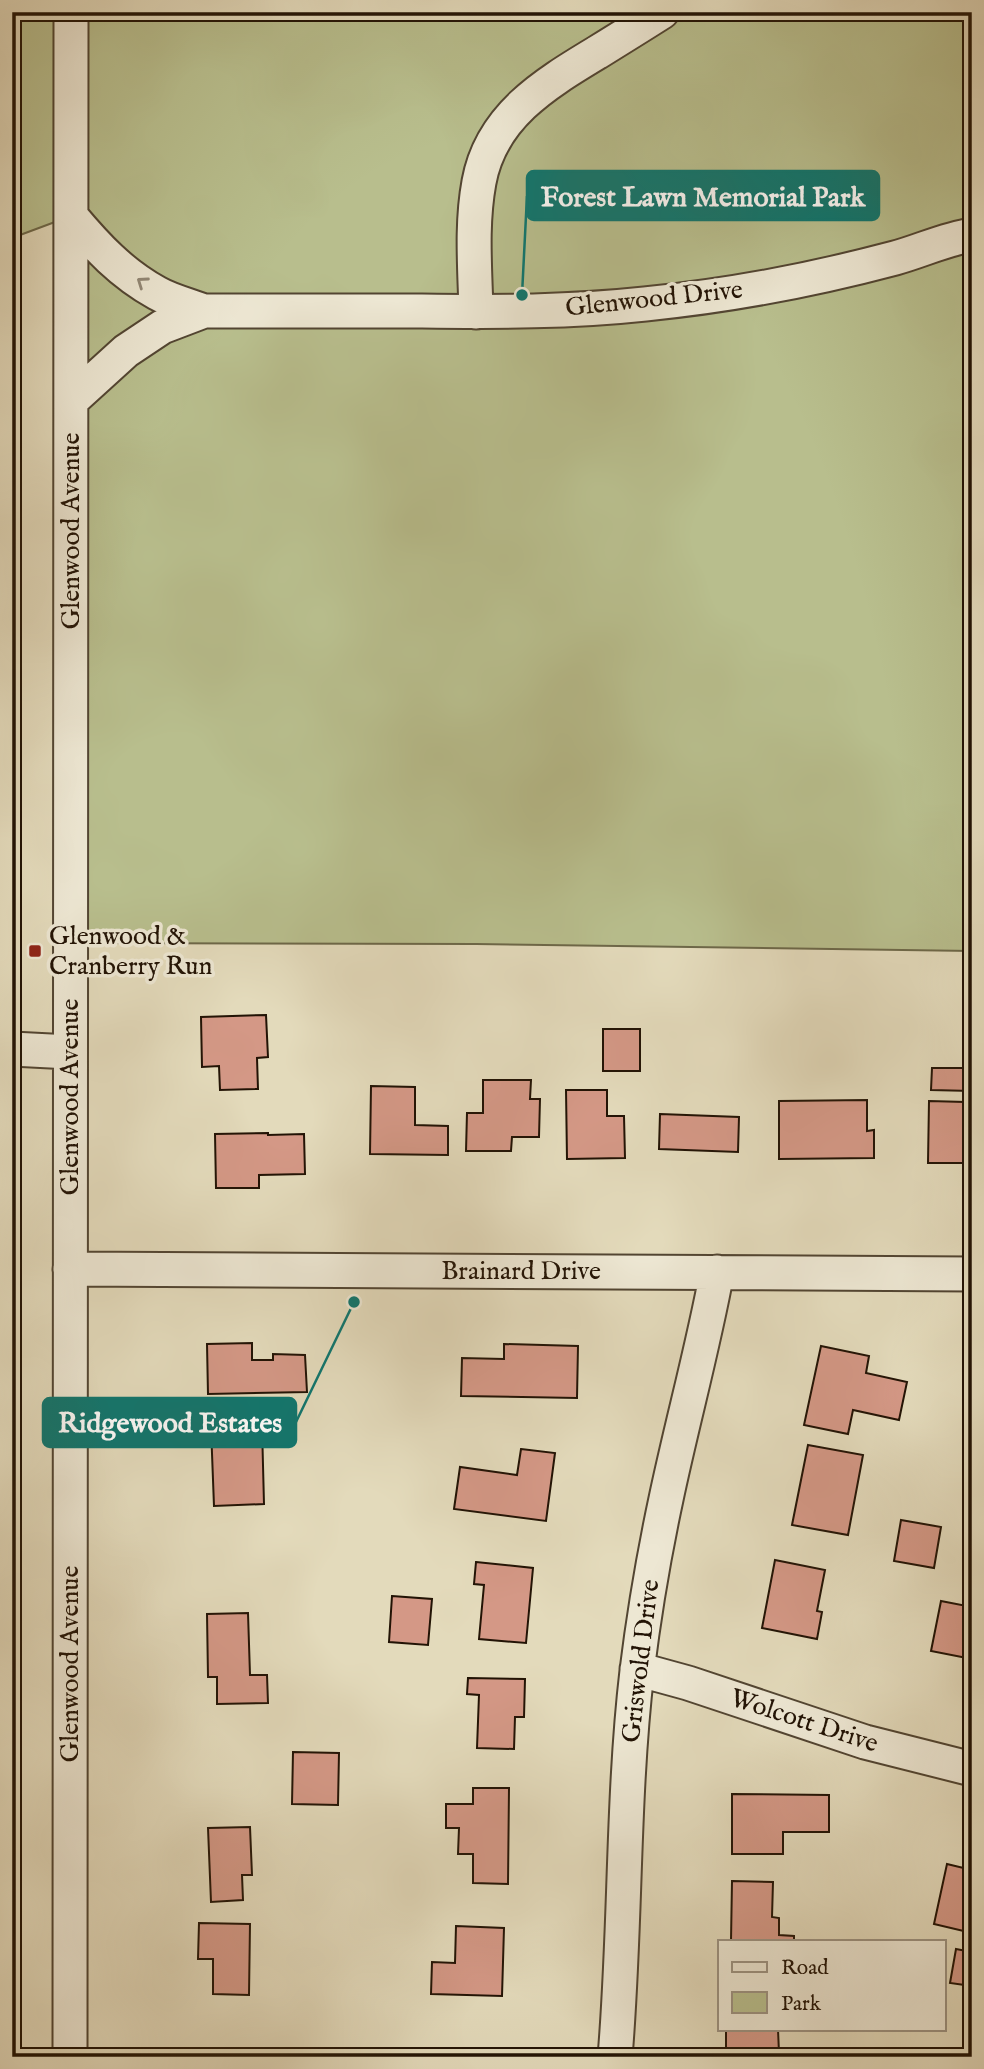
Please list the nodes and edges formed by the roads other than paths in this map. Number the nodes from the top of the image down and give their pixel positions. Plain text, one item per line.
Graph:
1 (71, 12) edge
2 (662, 12) edge
3 (71, 216) junction
4 (966, 231) edge
5 (204, 311) junction
6 (476, 312) junction
7 (71, 401) junction
8 (12, 1049) edge
9 (70, 1052) junction
10 (69, 1269) junction
11 (717, 1272) junction
12 (972, 1274) edge
13 (637, 1669) junction
14 (972, 1769) edge
15 (70, 2057) edge
16 (615, 2057) edge

1 - 3 street, Glenwood Avenue
2 - 6 street
5 -> 3 street, Glenwood Drive
3 - 7 street, Glenwood Avenue
4 - 6 street, Glenwood Drive
5 - 6 street, Glenwood Drive
5 - 7 street, Glenwood Drive
7 - 9 street, Glenwood Avenue
8 - 9 street
9 - 10 street, Glenwood Avenue
10 - 11 street, Brainard Drive
10 - 15 street, Glenwood Avenue
11 - 12 street, Brainard Drive
11 - 13 street, Griswold Drive
13 - 14 street, Wolcott Drive
13 - 16 street, Griswold Drive

